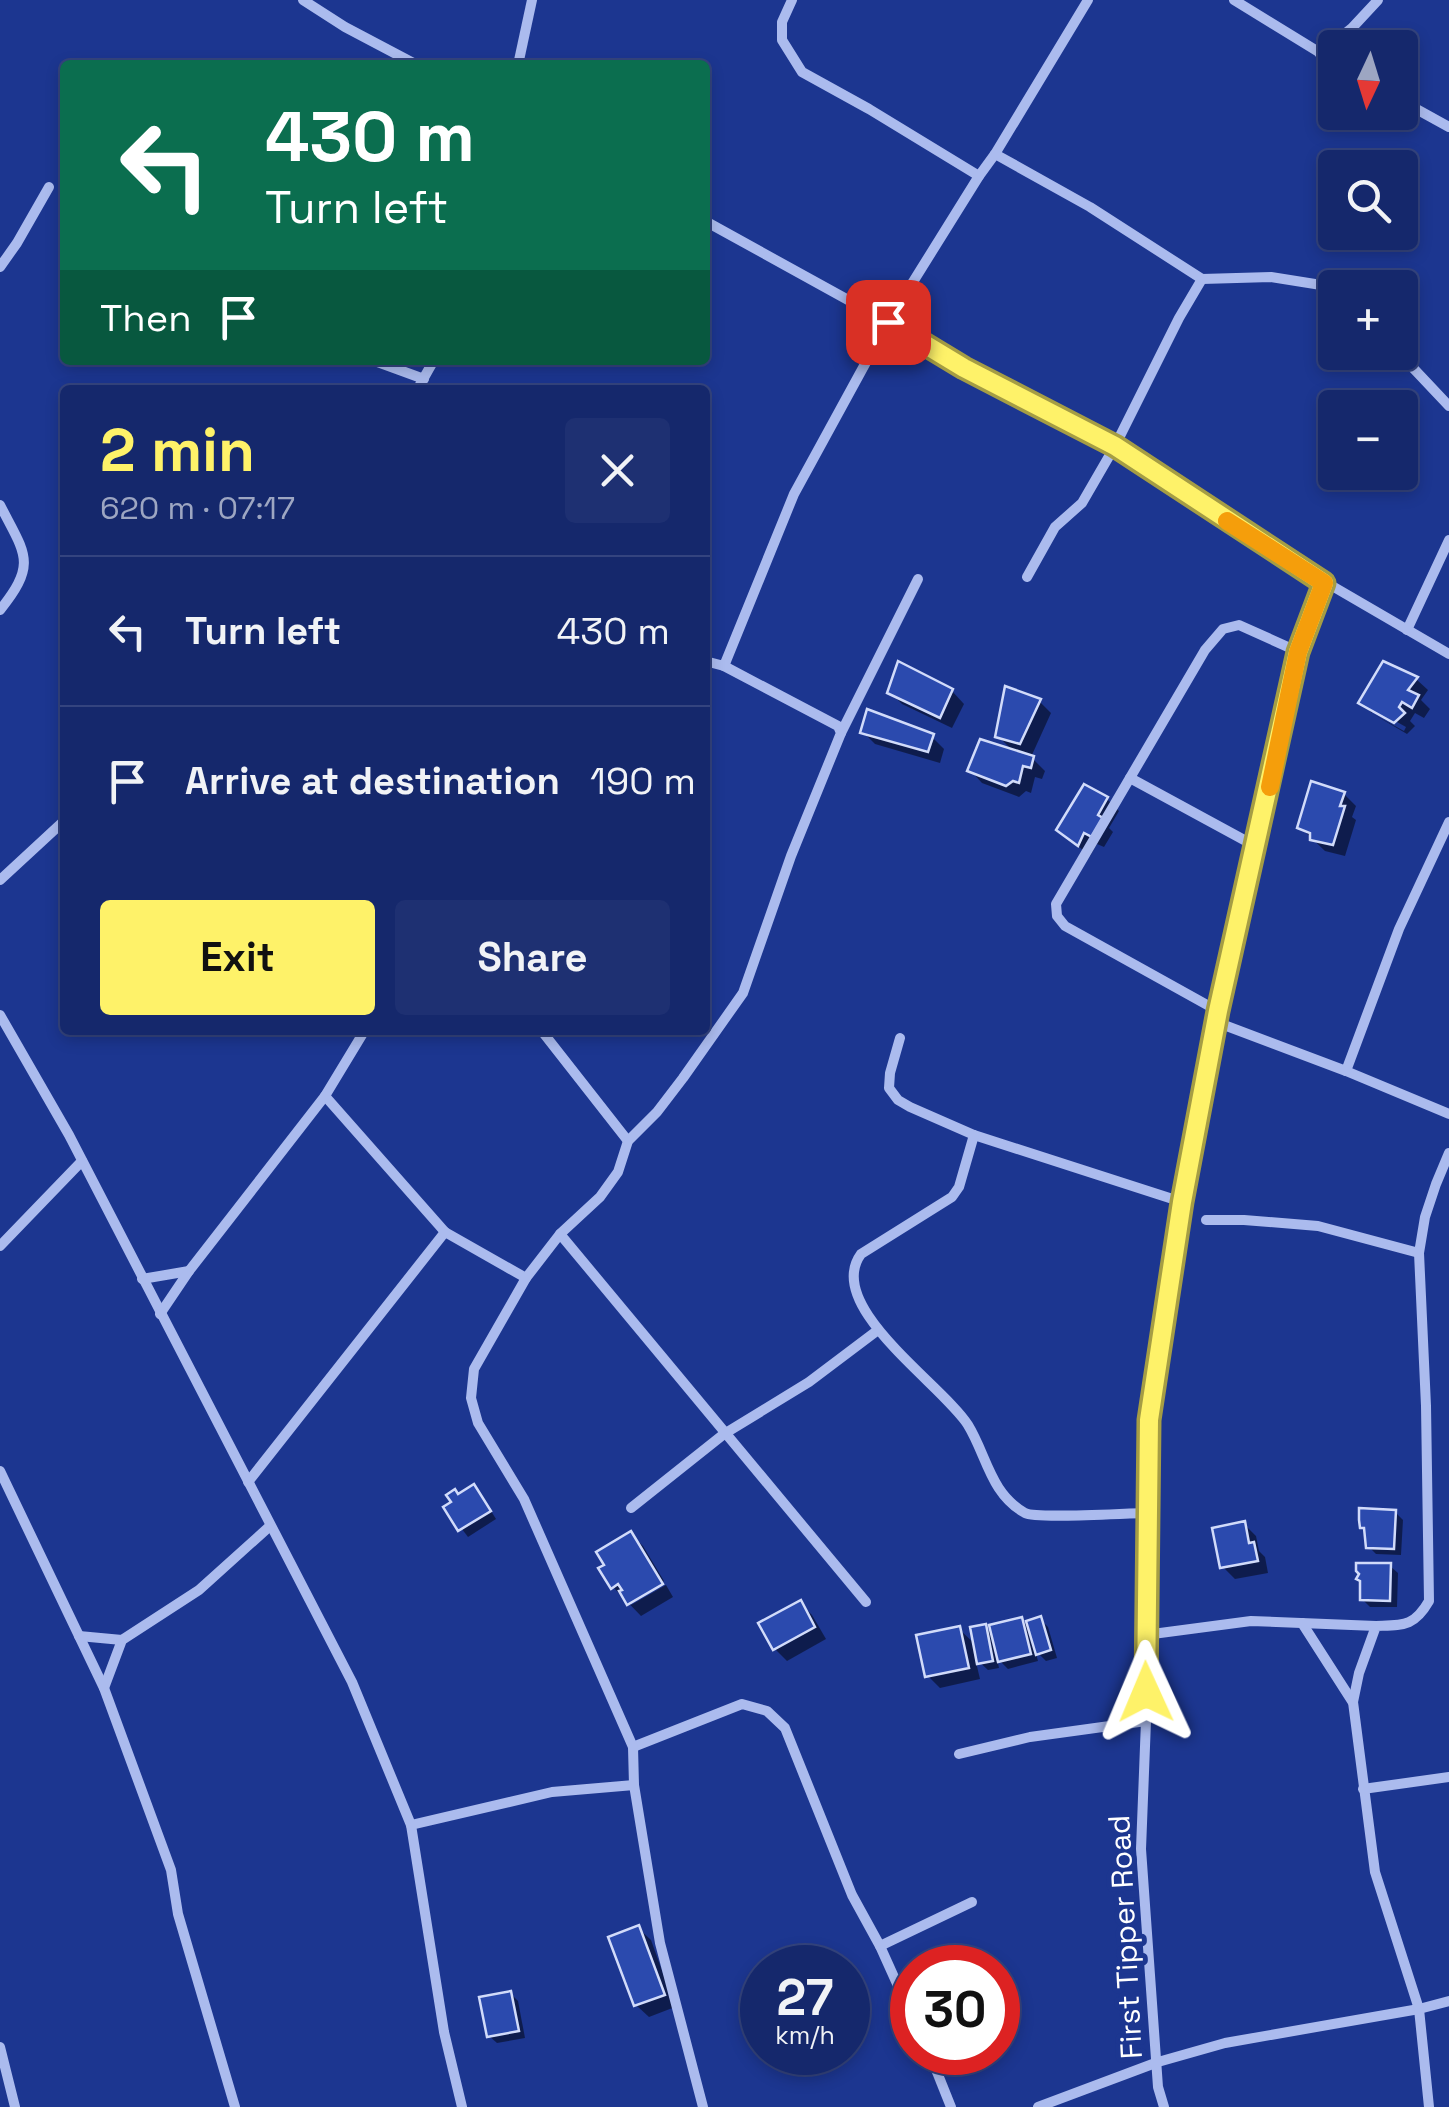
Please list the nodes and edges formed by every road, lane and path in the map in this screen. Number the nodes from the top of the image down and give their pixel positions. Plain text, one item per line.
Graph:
1 (303, 0) edge
2 (532, 0) edge
3 (792, 0) edge
4 (1088, 0) edge
5 (1234, 0) edge
6 (1378, 0) edge
7 (1350, 30) edge
8 (1318, 53) edge
9 (407, 60) edge
10 (519, 60) edge
11 (1418, 110) edge
12 (1449, 128) edge
13 (995, 154) junction
14 (978, 176) junction
15 (49, 187) dead end
16 (710, 224) edge
17 (0, 267) edge
18 (1202, 279) junction
19 (1318, 284) edge
20 (888, 322) junction
21 (386, 365) edge
22 (431, 365) edge
23 (1415, 370) edge
24 (424, 379) junction
25 (421, 385) edge
26 (1449, 406) edge
27 (1115, 446) junction
28 (0, 505) edge
29 (1449, 540) edge
30 (1027, 577) dead end
31 (918, 579) dead end
32 (1324, 583) junction
33 (0, 610) edge
34 (1408, 630) junction
35 (1298, 652) junction
36 (1449, 654) edge
37 (710, 662) edge
38 (724, 666) junction
39 (841, 734) junction
40 (1130, 778) junction
41 (1449, 822) edge
42 (60, 825) edge
43 (1256, 847) junction
44 (0, 880) edge
45 (0, 1015) edge
46 (1217, 1016) junction
47 (362, 1035) edge
48 (545, 1035) edge
49 (900, 1038) dead end
50 (1346, 1071) junction
51 (325, 1096) junction
52 (1449, 1114) edge
53 (974, 1135) junction
54 (628, 1141) junction
55 (1449, 1153) edge
56 (82, 1161) junction
57 (1182, 1202) junction
58 (1206, 1220) dead end
59 (445, 1232) junction
60 (560, 1234) junction
61 (0, 1246) edge
62 (1420, 1253) junction
63 (189, 1271) junction
64 (142, 1278) junction
65 (526, 1278) junction
66 (160, 1314) junction
67 (878, 1330) junction
68 (724, 1434) junction
69 (0, 1471) edge
70 (248, 1482) junction
71 (631, 1508) dead end
72 (1148, 1512) junction
73 (270, 1526) junction
74 (866, 1602) dead end
75 (1302, 1623) junction
76 (1376, 1626) junction
77 (78, 1636) junction
78 (1145, 1636) junction
79 (122, 1640) junction
80 (104, 1688) junction
81 (1353, 1702) junction
82 (1146, 1721) junction
83 (633, 1747) junction
84 (959, 1754) dead end
85 (1449, 1777) edge
86 (634, 1784) junction
87 (1363, 1789) junction
88 (411, 1825) junction
89 (972, 1902) dead end
90 (880, 1946) junction
91 (890, 1968) edge
92 (1449, 2001) edge
93 (1418, 2009) junction
94 (0, 2047) edge
95 (1158, 2062) junction
96 (938, 2075) edge
97 (15, 2107) edge
98 (235, 2107) edge
99 (462, 2107) edge
100 (703, 2107) edge
101 (951, 2107) edge
102 (1038, 2107) edge
103 (1164, 2107) edge
104 (1429, 2107) edge

1 - 9 street
2 - 10 street
3 - 14 street
4 - 13 street
5 - 8 street
6 - 7 street
11 - 12 street
13 - 14 street
13 - 18 street
14 - 20 street
15 - 17 street
16 - 20 street
18 - 19 street
18 - 27 street
20 - 27 street
20 - 38 street
21 - 24 street
22 - 24 street
23 - 26 street
24 - 25 street
27 - 30 street
27 - 32 street
28 - 33 street
29 - 34 street
31 - 39 street
32 - 34 street
32 - 35 street, First Tipper Road
34 - 36 street
35 - 40 street
35 - 43 street, First Tipper Road
37 - 38 street
38 - 39 street
39 - 54 street
40 - 43 street
40 - 46 street
41 - 50 street
42 - 44 street
43 - 46 street, First Tipper Road
45 - 56 street
46 - 50 street
46 - 57 street, First Tipper Road
47 - 51 street
48 - 54 street
49 - 53 street
50 - 52 street
51 - 59 street
51 - 63 street
53 - 57 street
53 - 67 street
54 - 60 street
55 - 62 street
56 - 61 street
56 - 64 street
57 - 72 street, First Tipper Road
58 - 62 street
59 - 65 street
59 - 70 street
60 - 65 street
60 - 68 street
62 - 76 street
63 - 64 street
63 - 66 street
64 - 66 street
65 - 83 street
66 - 70 street
67 - 68 street
67 - 72 street
68 - 71 street
68 - 74 street
69 - 77 street
70 - 73 street
72 - 78 street, First Tipper Road
73 - 79 street
73 - 88 street
75 - 76 street
75 - 78 street
75 - 81 street
76 - 81 street
77 - 79 street
77 - 80 street
78 - 82 street, First Tipper Road
79 - 80 street
80 - 98 street
81 - 87 street
82 - 84 street
82 - 95 street, First Tipper Road
83 - 86 street
83 - 90 street
85 - 87 street
86 - 88 street
86 - 100 street
87 - 93 street
88 - 99 street
89 - 90 street
90 - 91 street
92 - 93 street
93 - 95 street
93 - 104 street
94 - 97 street
95 - 102 street
95 - 103 street, First Tipper Road
96 - 101 street

